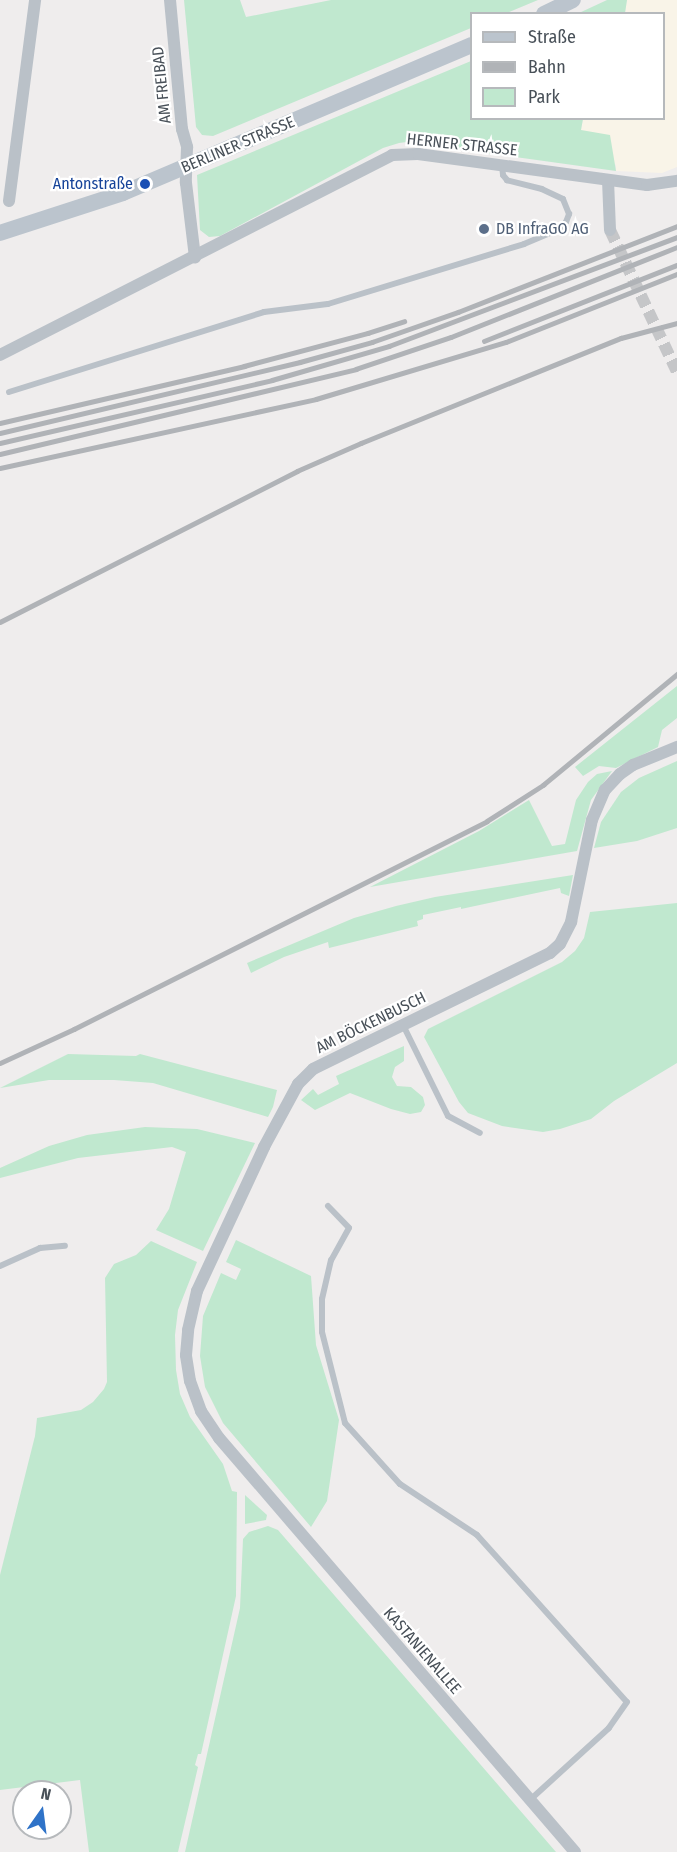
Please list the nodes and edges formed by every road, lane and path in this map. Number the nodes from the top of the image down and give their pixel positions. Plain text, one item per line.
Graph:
1 (35, 0) edge
2 (170, 0) edge
3 (573, 0) edge
4 (548, 12) edge
5 (470, 45) edge
6 (502, 165) junction
7 (187, 166) junction
8 (608, 180) junction
9 (677, 181) edge
10 (9, 201) dead end
11 (610, 230) tunnel mouth
12 (0, 233) edge
13 (195, 257) junction
14 (0, 355) edge
15 (9, 392) dead end
16 (677, 747) edge
17 (404, 1027) junction
18 (480, 1132) dead end
19 (328, 1206) dead end
20 (65, 1246) dead end
21 (0, 1266) edge
22 (245, 1472) joint
23 (530, 1800) junction
24 (575, 1852) edge

1 - 10 street
2 - 7 street, AM FREIBAD
3 - 4 main road
5 - 7 main road, BERLINER STRASSE
6 - 8 street, HERNER STRASSE
6 - 13 street, HERNER STRASSE
6 - 15 lane
7 - 12 main road, BERLINER STRASSE
7 - 13 street
8 - 9 street, HERNER STRASSE
8 - 11 street
13 - 14 street, HERNER STRASSE
16 - 17 street, AM BÖCKENBUSCH
17 - 18 lane
17 - 22 street, AM BÖCKENBUSCH
19 - 23 lane
20 - 21 lane
22 - 23 street, KASTANIENALLEE
23 - 24 street, KASTANIENALLEE

